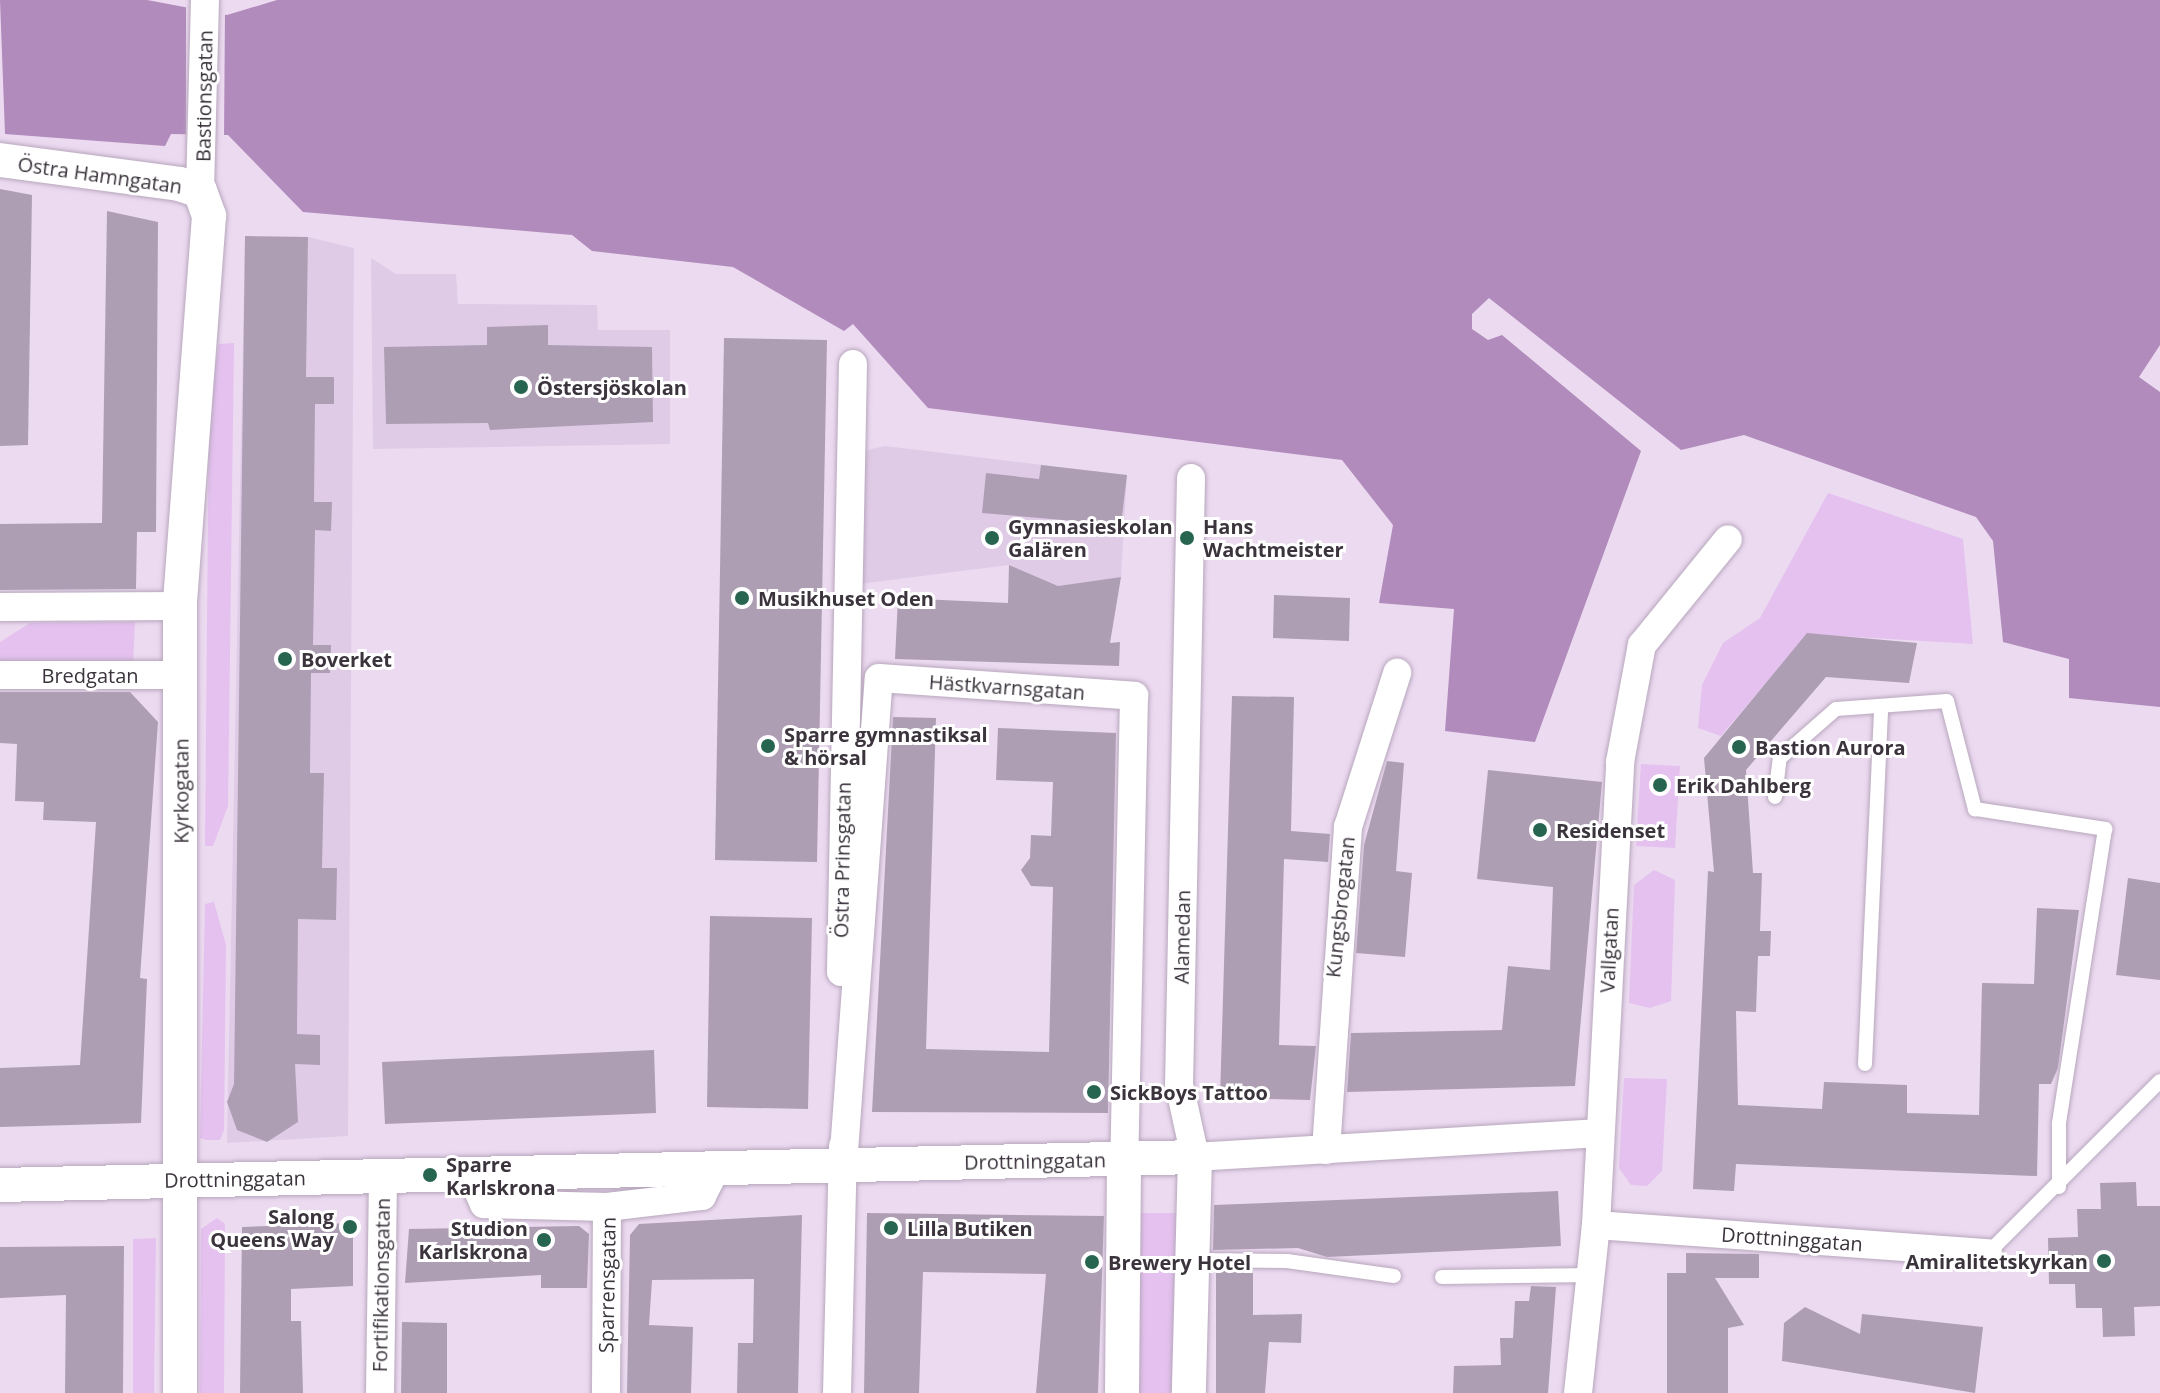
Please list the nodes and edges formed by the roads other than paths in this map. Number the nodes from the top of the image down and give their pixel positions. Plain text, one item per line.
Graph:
1 (204, 1) edge
2 (0, 160) edge
3 (200, 191) junction
4 (853, 364) dead end
5 (1191, 478) dead end
6 (1728, 539) dead end
7 (180, 606) junction
8 (0, 607) edge
9 (1397, 673) dead end
10 (0, 675) edge
11 (180, 675) junction
12 (879, 678) joint
13 (1881, 707) junction
14 (1775, 797) dead end
15 (1865, 1064) dead end
16 (2160, 1081) edge
17 (1599, 1133) junction
18 (1326, 1150) junction
19 (1195, 1157) junction
20 (1124, 1159) junction
21 (843, 1165) junction
22 (716, 1168) junction
23 (471, 1175) junction
24 (383, 1176) junction
25 (185, 1181) junction
26 (0, 1185) edge
27 (2059, 1187) junction
28 (607, 1207) junction
29 (1596, 1225) junction
30 (1988, 1253) joint
31 (1193, 1260) junction
32 (1591, 1275) junction
33 (1394, 1276) dead end
34 (1442, 1277) dead end
35 (180, 1393) edge
36 (380, 1393) edge
37 (606, 1393) edge
38 (837, 1393) edge
39 (1122, 1393) edge
40 (1189, 1393) edge
41 (1578, 1393) edge

1 - 3 street, Bastionsgatan
2 - 3 street, Östra Hamngatan
3 - 7 street, Kyrkogatan
4 - 21 street, Östra Prinsgatan
5 - 19 street, Alamedan
6 - 17 street, Vallgatan
7 - 8 street
7 - 11 street, Kyrkogatan
9 - 18 street, Kungsbrogatan
10 - 11 street, Bredgatan
11 - 25 street, Kyrkogatan
12 - 20 street, Hästkvarnsgatan
12 - 21 street, Östra Prinsgatan
13 - 14 lane
13 - 15 lane
13 - 27 lane
16 - 27 lane
17 - 18 street, Drottninggatan
17 - 29 street, Vallgatan
18 - 19 street, Drottninggatan
19 - 20 street, Drottninggatan
19 - 31 street, Alamedan
20 - 21 street, Drottninggatan
20 - 39 street
21 - 22 street, Drottninggatan
21 - 38 street, Östra Prinsgatan
22 - 23 street, Drottninggatan
22 - 28 street, Sparrensgatan
23 - 24 street, Drottninggatan
23 - 28 street
24 - 25 street, Drottninggatan
24 - 36 street, Fortifikationsgatan
25 - 26 street, Drottninggatan
25 - 35 street, Kyrkogatan
27 - 30 lane
28 - 37 street, Sparrensgatan
29 - 30 street, Drottninggatan
29 - 32 street, Vallgatan
31 - 33 lane
31 - 40 street, Alamedan
32 - 34 lane
32 - 41 street, Vallgatan

